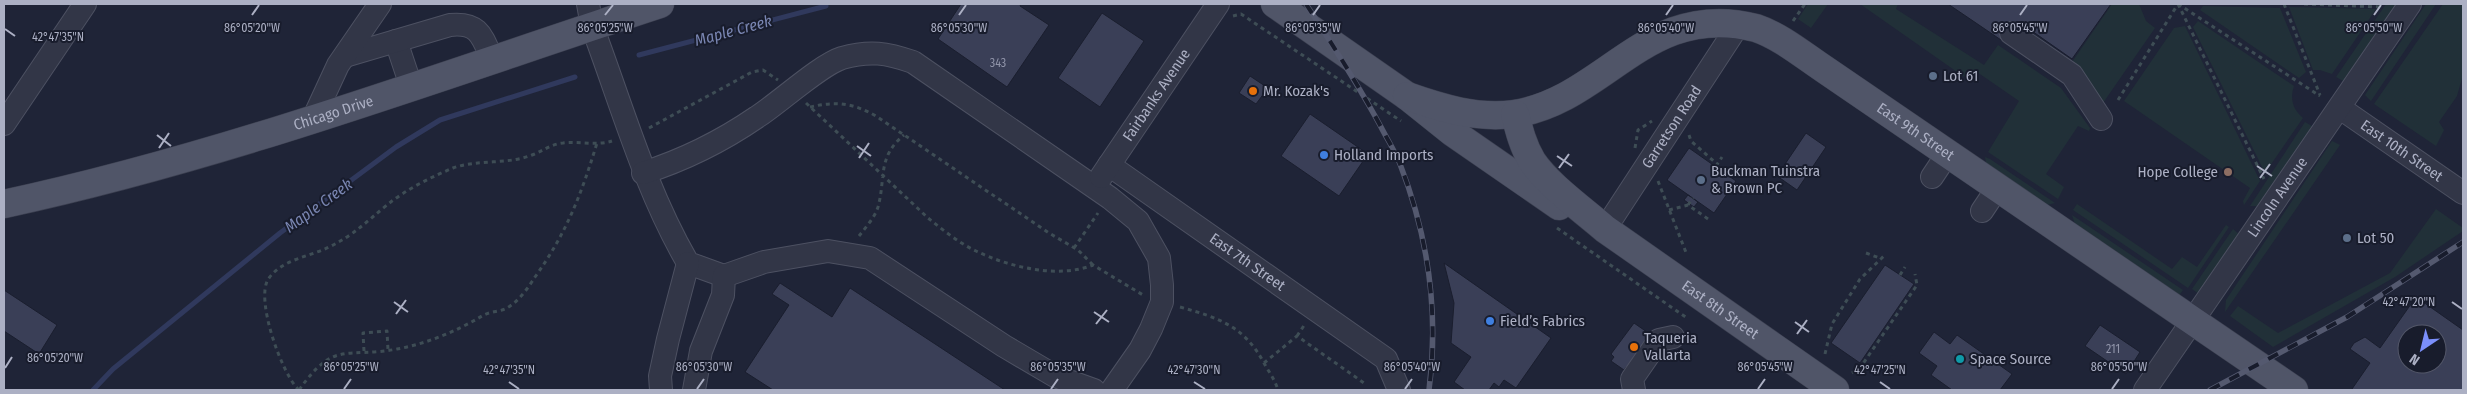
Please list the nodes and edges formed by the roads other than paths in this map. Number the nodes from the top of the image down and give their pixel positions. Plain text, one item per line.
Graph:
1 (85, 4) edge
2 (380, 4) edge
3 (660, 4) edge
4 (1275, 4) edge
5 (2410, 4) edge
6 (1223, 14) edge
7 (590, 15) edge
8 (1739, 24) junction
9 (2011, 33) dead end
10 (396, 41) junction
11 (344, 56) junction
12 (492, 59) junction
13 (411, 86) junction
14 (1407, 96) junction
15 (2340, 108) junction
16 (6, 114) edge
17 (1515, 114) junction
18 (313, 119) junction
19 (2101, 119) dead end
20 (1948, 153) junction
21 (1109, 165) junction
22 (644, 172) junction
23 (1932, 177) dead end
24 (1998, 187) junction
25 (1102, 192) junction
26 (2463, 192) edge
27 (4, 204) edge
28 (1982, 211) dead end
29 (1605, 229) junction
30 (688, 263) junction
31 (724, 276) junction
32 (2192, 319) junction
33 (1673, 336) dead end
34 (1763, 341) junction
35 (1844, 382) edge
36 (660, 390) edge
37 (694, 390) edge
38 (1094, 390) edge
39 (1112, 390) edge
40 (1399, 390) edge
41 (1634, 390) edge
42 (1809, 390) edge
43 (2145, 390) edge
44 (2294, 390) edge

1 - 16 street
2 - 11 street
3 - 7 main road, Chicago Drive
4 - 14 main road, East 8th Street
5 - 15 street, Lincoln Avenue
6 - 21 street, Fairbanks Avenue
7 - 12 main road, Chicago Drive
7 - 22 street
8 - 17 main road, East 9th Street
8 - 20 main road, East 9th Street
8 - 29 street, Garretson Road
9 - 19 street
10 - 11 street
10 - 12 street
10 - 13 street
11 - 18 street
12 - 13 main road, Chicago Drive
13 - 18 main road, Chicago Drive
14 - 17 main road, East 8th Street
14 - 29 main road, East 8th Street
15 - 26 street, East 10th Street
15 - 32 street, Lincoln Avenue
17 - 29 main road, East 8th Street
18 - 27 main road, Chicago Drive
20 - 23 street
20 - 24 main road, East 9th Street
21 - 25 street, Fairbanks Avenue
21 - 40 street, East 7th Street
22 - 25 street
22 - 30 street
24 - 28 street
24 - 32 main road, East 9th Street
25 - 39 street
29 - 34 main road, East 8th Street
30 - 31 street
30 - 36 street
31 - 37 street
31 - 38 street
32 - 43 street, Lincoln Avenue
32 - 44 main road, East 9th Street
33 - 41 street
34 - 35 main road, East 8th Street
34 - 42 main road

